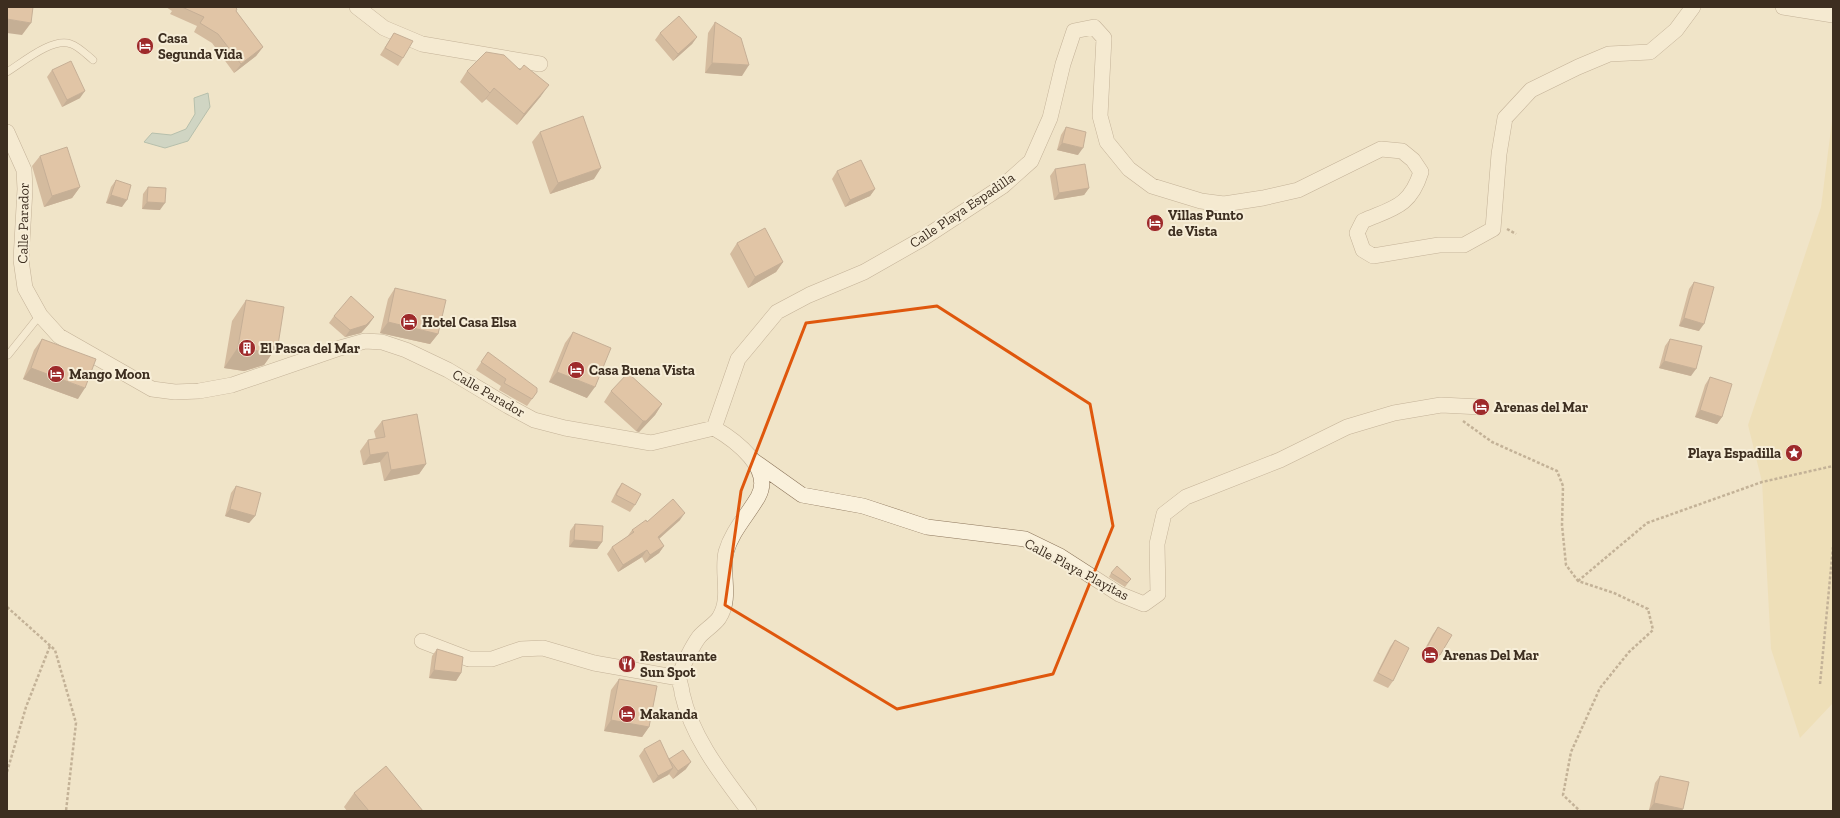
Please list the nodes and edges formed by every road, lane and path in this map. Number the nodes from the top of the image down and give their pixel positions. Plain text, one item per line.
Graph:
1 (357, 7) edge
2 (1693, 7) edge
3 (1783, 7) edge
4 (1833, 15) edge
5 (93, 60) dead end
6 (540, 64) dead end
7 (7, 72) edge
8 (7, 132) edge
9 (40, 315) junction
10 (8, 355) edge
11 (1481, 407) dead end
12 (1460, 419) dead end
13 (714, 428) junction
14 (754, 461) junction
15 (1833, 466) edge
16 (1833, 547) edge
17 (1578, 581) junction
18 (7, 607) edge
19 (422, 641) dead end
20 (50, 646) junction
21 (679, 678) junction
22 (1820, 684) dead end
23 (7, 772) edge
24 (66, 811) edge
25 (748, 811) edge
26 (1580, 811) edge

1 - 6 street
2 - 13 street, Calle Playa Espadilla
3 - 4 street
5 - 7 lane
8 - 9 street, Calle Parador
9 - 10 lane
9 - 13 street, Calle Parador
11 - 14 street, Calle Playa Playitas
12 - 17 path
13 - 14 street
14 - 21 street
15 - 17 path
16 - 22 path
17 - 26 path
18 - 20 path
19 - 21 street
20 - 23 path
20 - 24 path
21 - 25 street

